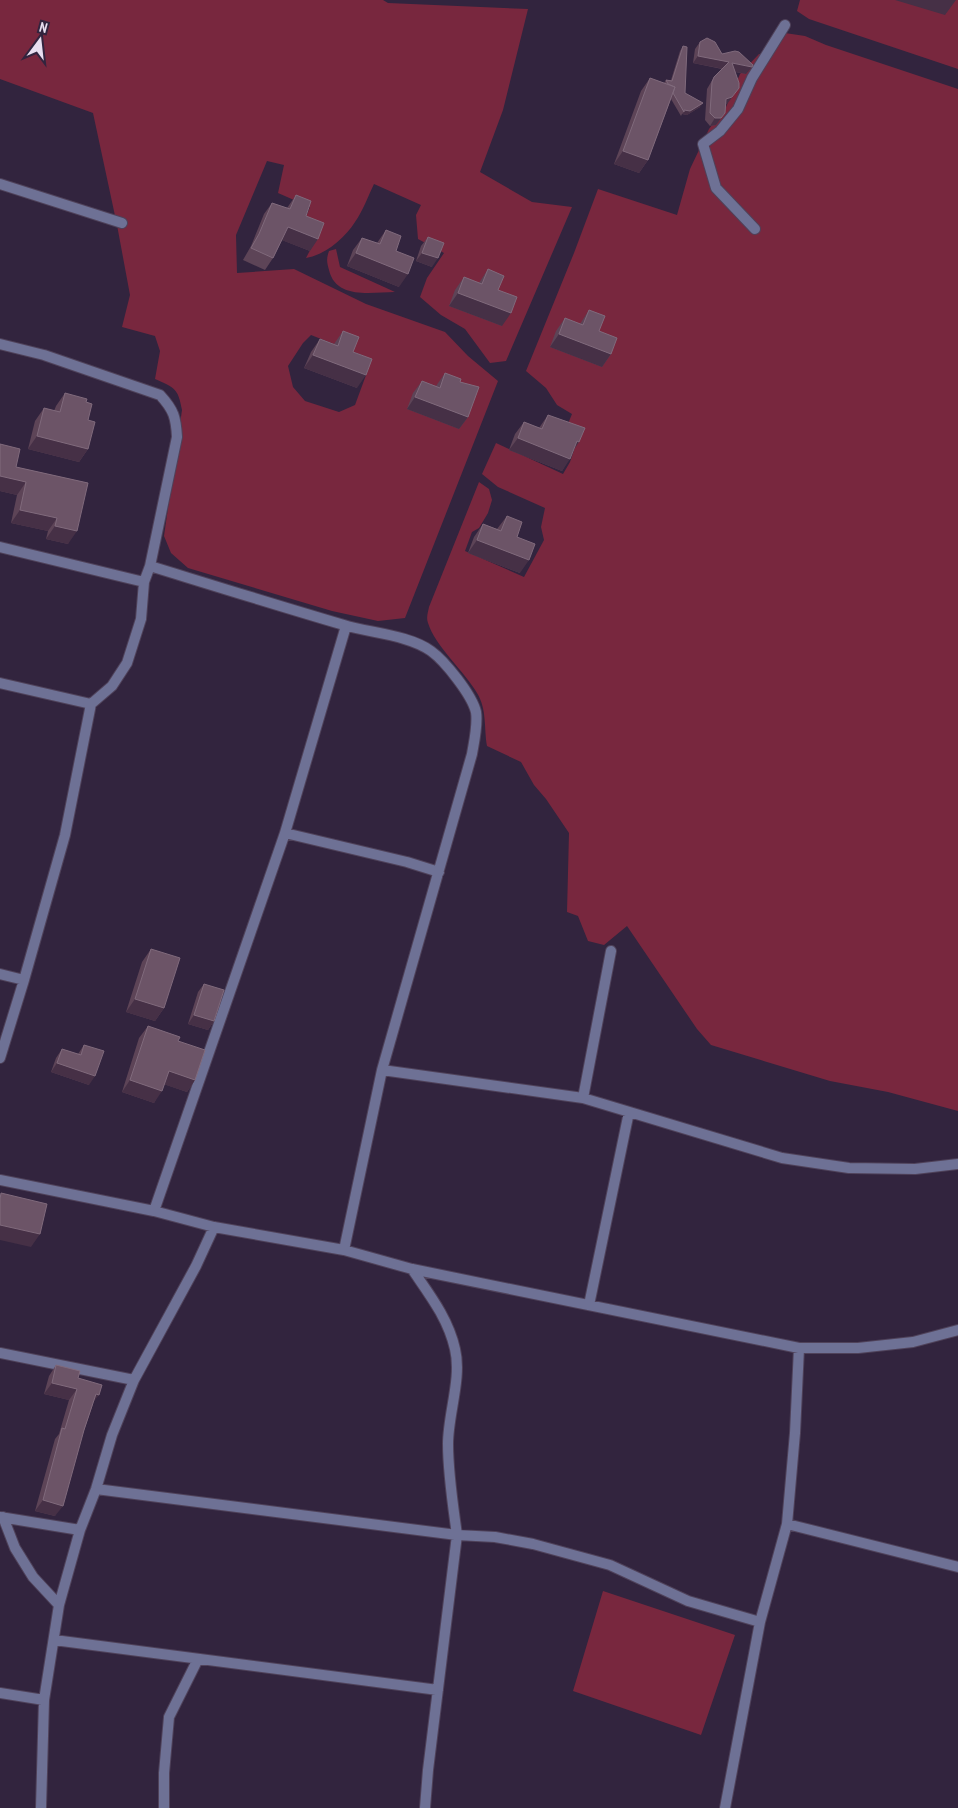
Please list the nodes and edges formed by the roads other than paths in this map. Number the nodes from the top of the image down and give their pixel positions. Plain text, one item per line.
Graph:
1 (785, 25) dead end
2 (0, 184) edge
3 (122, 223) dead end
4 (755, 229) dead end
5 (0, 344) edge
6 (0, 547) edge
7 (150, 566) junction
8 (144, 582) junction
9 (346, 626) junction
10 (0, 683) edge
11 (91, 704) junction
12 (285, 833) junction
13 (439, 872) junction
14 (611, 951) dead end
15 (0, 974) edge
16 (24, 980) junction
17 (0, 1058) edge
18 (382, 1070) junction
19 (583, 1098) junction
20 (629, 1112) junction
21 (958, 1164) edge
22 (0, 1180) edge
23 (154, 1211) junction
24 (214, 1227) junction
25 (344, 1250) junction
26 (412, 1269) junction
27 (589, 1305) junction
28 (958, 1330) edge
29 (799, 1348) junction
30 (0, 1353) edge
31 (134, 1380) junction
32 (96, 1489) junction
33 (2, 1517) edge
34 (787, 1524) junction
35 (80, 1530) junction
36 (457, 1535) junction
37 (958, 1567) edge
38 (59, 1605) junction
39 (760, 1622) junction
40 (54, 1640) junction
41 (198, 1659) junction
42 (438, 1690) junction
43 (0, 1693) edge
44 (44, 1700) junction
45 (41, 1808) edge
46 (164, 1808) edge
47 (425, 1808) edge
48 (725, 1808) edge

1 - 4 street
2 - 3 street
5 - 7 street
6 - 8 street
7 - 8 street
7 - 9 street
8 - 11 street
9 - 12 street
9 - 13 street
10 - 11 street
11 - 16 street
12 - 13 street
12 - 23 street
13 - 18 street
14 - 19 street
15 - 16 street
16 - 17 street
18 - 19 street
18 - 25 street
19 - 20 street
20 - 21 street
20 - 27 street
22 - 23 street
23 - 24 street
24 - 25 street
24 - 31 street
25 - 26 street
26 - 27 street
26 - 36 street
27 - 29 street
28 - 29 street
29 - 34 street
30 - 31 street
31 - 32 street
32 - 35 street
32 - 36 street
33 - 35 street
33 - 38 street
34 - 37 street
34 - 39 street
35 - 38 street
36 - 39 street
36 - 42 street
38 - 40 street
39 - 48 street
40 - 41 street
40 - 44 street
41 - 42 street
41 - 46 street
42 - 47 street
43 - 44 street
44 - 45 street

